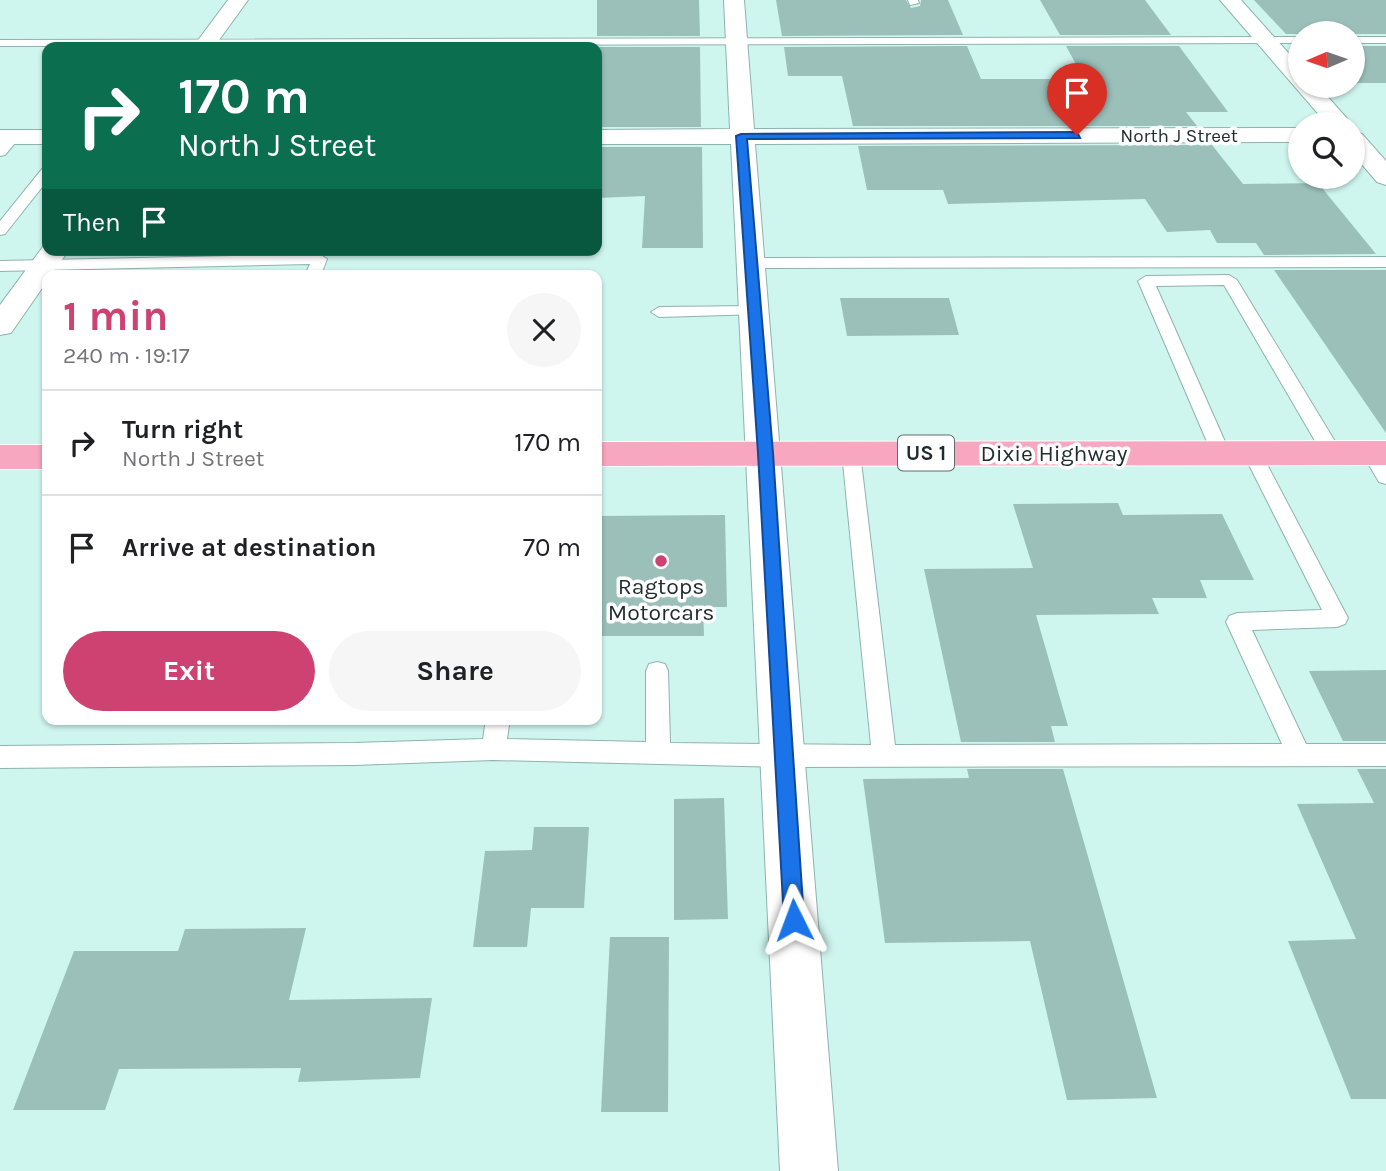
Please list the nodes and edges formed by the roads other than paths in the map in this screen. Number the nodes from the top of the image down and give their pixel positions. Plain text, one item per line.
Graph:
1 (238, 0) edge
2 (734, 0) edge
3 (1230, 0) edge
4 (1266, 40) junction
5 (1288, 40) edge
6 (1365, 40) edge
7 (1386, 40) edge
8 (737, 41) junction
9 (207, 42) edge
10 (602, 42) edge
11 (0, 43) edge
12 (42, 43) edge
13 (1288, 65) edge
14 (1317, 98) edge
15 (1329, 112) edge
16 (1288, 135) edge
17 (602, 136) edge
18 (741, 136) junction
19 (42, 138) edge
20 (4, 142) edge
21 (1365, 144) edge
22 (1386, 177) edge
23 (42, 178) edge
24 (0, 230) edge
25 (49, 258) edge
26 (1386, 262) edge
27 (750, 263) junction
28 (0, 266) edge
29 (315, 270) edge
30 (755, 310) junction
31 (659, 312) dead end
32 (0, 326) edge
33 (765, 453) junction
34 (851, 453) junction
35 (1237, 453) junction
36 (1332, 453) junction
37 (602, 454) edge
38 (0, 457) edge
39 (42, 457) edge
40 (1381, 461) edge
41 (657, 671) dead end
42 (497, 725) edge
43 (493, 749) junction
44 (657, 751) junction
45 (1299, 755) junction
46 (1386, 755) edge
47 (784, 756) junction
48 (884, 756) junction
49 (0, 757) edge
50 (809, 1171) edge

1 - 9 street
2 - 8 street
3 - 4 street
4 - 5 lane
4 - 8 lane
4 - 13 street
6 - 7 lane
8 - 10 lane
8 - 18 street
11 - 12 lane
14 - 15 street
16 - 18 street, North J Street
17 - 18 street, North J Street
18 - 27 street
19 - 20 street
21 - 22 street
23 - 24 lane
25 - 28 lane
25 - 29 lane
25 - 32 street
26 - 27 lane
27 - 30 street
30 - 31 lane
30 - 33 street
33 - 34 main road, Dixie Highway / US 1
33 - 37 main road, Dixie Highway / US 1
33 - 47 street
34 - 35 main road, Dixie Highway / US 1
34 - 48 lane
35 - 36 main road, Dixie Highway / US 1
35 - 36 lane
35 - 45 lane
36 - 40 main road, Dixie Highway / US 1
38 - 39 main road
41 - 44 lane
42 - 43 lane
43 - 44 lane
43 - 49 lane
44 - 47 lane
45 - 46 lane
45 - 48 lane
47 - 48 lane
47 - 50 street

